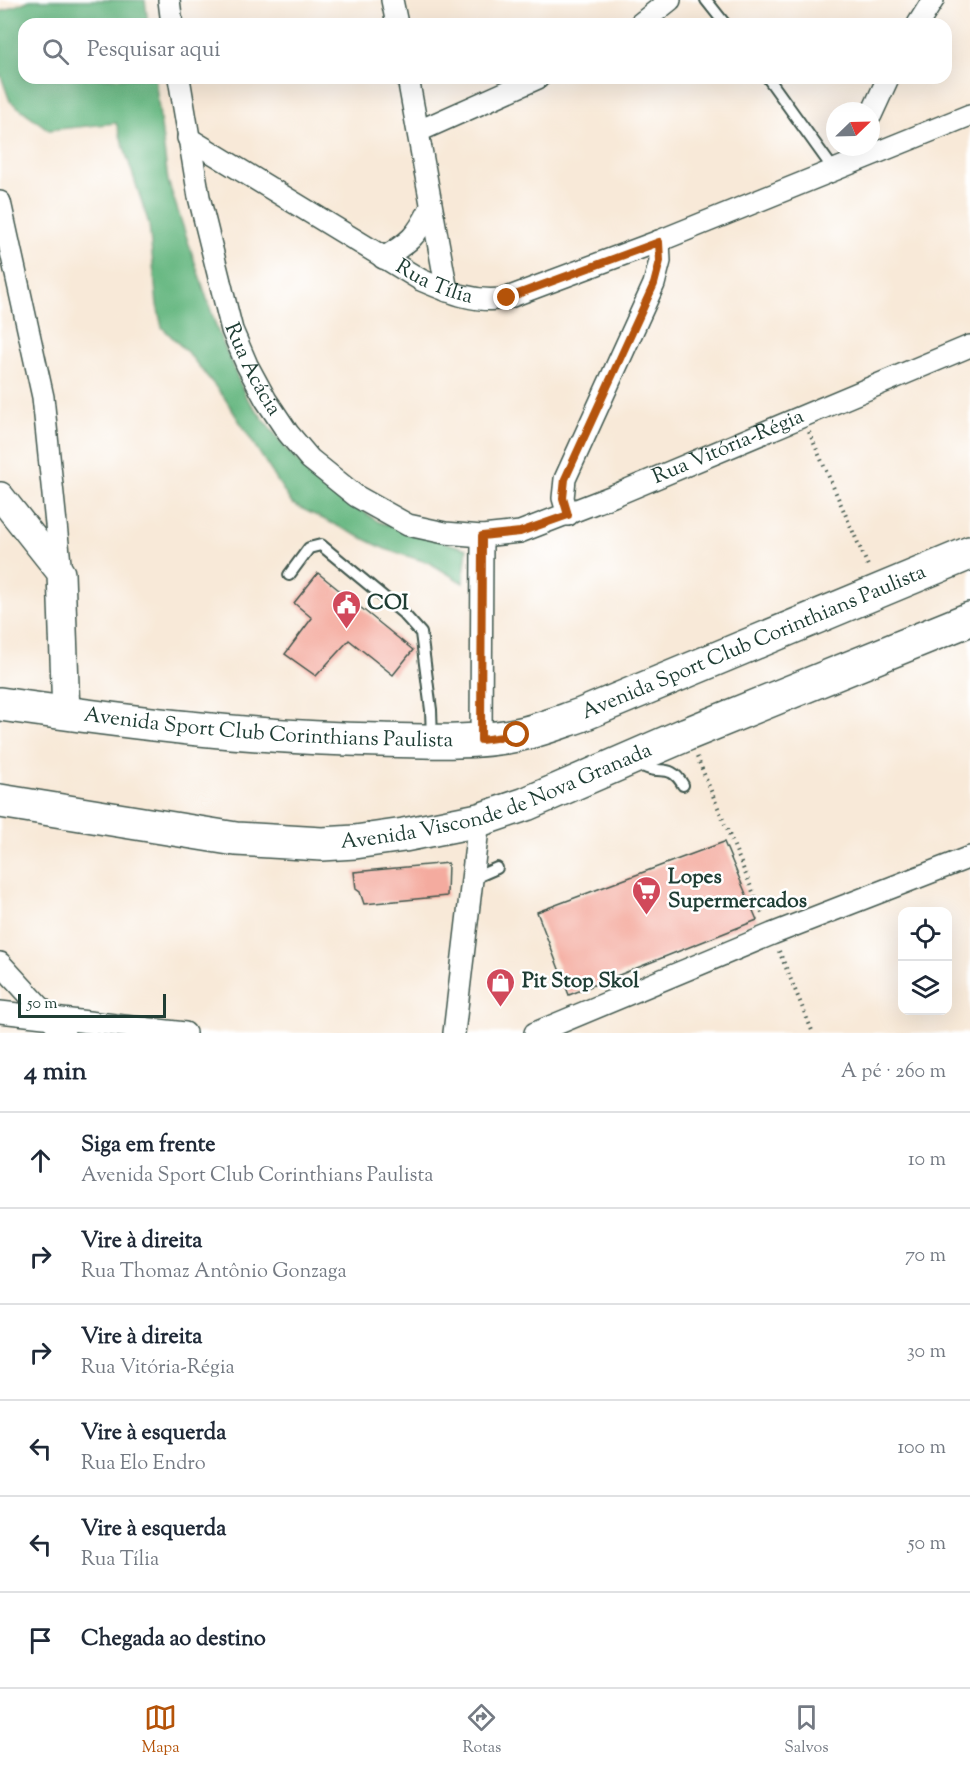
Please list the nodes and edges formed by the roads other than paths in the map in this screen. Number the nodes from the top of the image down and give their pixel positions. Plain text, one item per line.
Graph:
1 (169, 0) edge
2 (392, 0) edge
3 (670, 0) edge
4 (706, 0) edge
5 (933, 0) edge
6 (171, 18) edge
7 (396, 18) edge
8 (648, 18) edge
9 (720, 18) edge
10 (922, 18) edge
11 (180, 84) edge
12 (409, 84) edge
13 (525, 84) edge
14 (772, 84) edge
15 (885, 84) edge
16 (876, 102) edge
17 (970, 115) edge
18 (419, 131) junction
19 (188, 138) junction
20 (880, 146) edge
21 (855, 156) edge
22 (834, 170) junction
23 (0, 202) edge
24 (430, 209) junction
25 (659, 242) junction
26 (383, 258) junction
27 (447, 291) junction
28 (970, 346) edge
29 (0, 496) edge
30 (568, 515) junction
31 (482, 536) junction
32 (970, 553) edge
33 (61, 573) junction
34 (289, 575) dead end
35 (970, 619) edge
36 (0, 704) edge
37 (66, 714) junction
38 (481, 740) junction
39 (432, 741) junction
40 (632, 759) junction
41 (683, 785) dead end
42 (0, 801) edge
43 (479, 820) junction
44 (970, 858) edge
45 (497, 868) dead end
46 (472, 879) junction
47 (0, 963) edge
48 (0, 1012) edge
49 (49, 1016) junction
50 (64, 1033) edge
51 (185, 1033) edge
52 (454, 1033) edge
53 (535, 1033) edge

1 - 6 street
2 - 7 street
3 - 8 street
4 - 9 lane
5 - 10 street
11 - 19 street, Rua Acácia
12 - 18 street
13 - 18 street
14 - 22 lane
15 - 16 street
17 - 20 street, Rua Tília
18 - 24 street
19 - 26 street, Rua Tília
19 - 31 street, Rua Acácia
21 - 22 street, Rua Tília
22 - 25 street, Rua Tília
23 - 33 street
24 - 26 street
24 - 27 street
25 - 27 street, Rua Tília
25 - 30 street
26 - 27 street, Rua Tília
28 - 30 street, Rua Vitória-Régia
29 - 33 street
30 - 31 street, Rua Vitória-Régia
31 - 38 street
32 - 38 main road, Avenida Sport Club Corinthians Paulista
33 - 37 street
34 - 39 lane
35 - 40 main road, Avenida Visconde de Nova Granada
36 - 37 main road, Avenida Sport Club Corinthians Paulista
37 - 39 main road, Avenida Sport Club Corinthians Paulista
38 - 39 main road, Avenida Sport Club Corinthians Paulista
40 - 41 lane
40 - 43 main road, Avenida Visconde de Nova Granada
42 - 43 main road, Avenida Visconde de Nova Granada
43 - 46 street
44 - 53 street
45 - 46 lane
46 - 52 street
47 - 49 street
48 - 49 street
49 - 50 street
49 - 51 street

